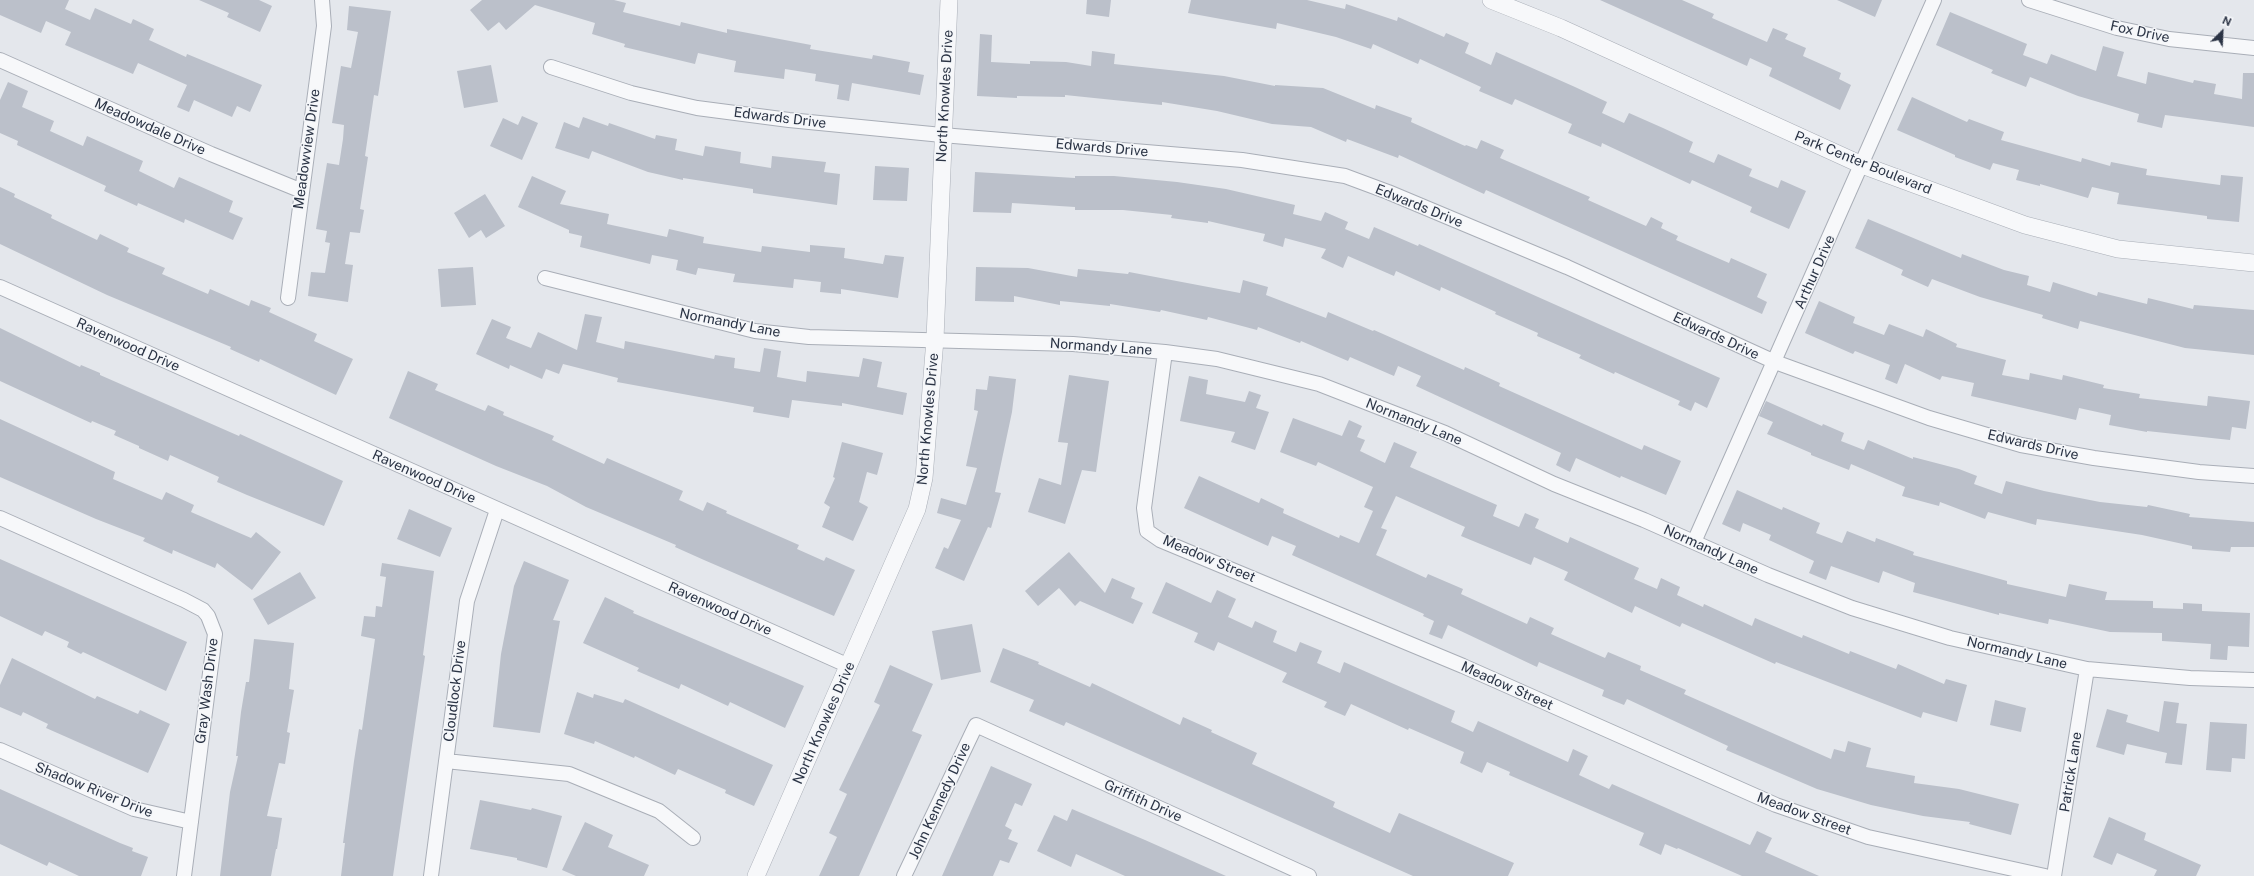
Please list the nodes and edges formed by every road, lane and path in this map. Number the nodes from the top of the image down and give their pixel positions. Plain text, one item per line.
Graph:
1 (322, 0) edge
2 (949, 0) edge
3 (1491, 0) edge
4 (1934, 0) edge
5 (2029, 0) edge
6 (2254, 48) edge
7 (0, 60) edge
8 (550, 67) dead end
9 (942, 135) junction
10 (1862, 166) junction
11 (302, 191) junction
12 (2254, 262) edge
13 (545, 278) dead end
14 (0, 288) edge
15 (288, 298) dead end
16 (935, 339) junction
17 (1165, 352) junction
18 (1775, 362) junction
19 (2254, 476) edge
20 (497, 510) junction
21 (0, 518) edge
22 (1694, 542) junction
23 (848, 666) junction
24 (2087, 669) junction
25 (2254, 680) edge
26 (976, 725) joint
27 (0, 750) edge
28 (446, 761) junction
29 (191, 822) junction
30 (693, 838) dead end
31 (184, 876) edge
32 (431, 876) edge
33 (756, 876) edge
34 (904, 876) edge
35 (1309, 876) edge
36 (2045, 876) edge
37 (2054, 876) edge

1 - 11 street, Meadowview Drive
2 - 9 street, North Knowles Drive
3 - 10 street, Park Center Boulevard
4 - 10 street, Arthur Drive
5 - 6 street, Fox Drive
7 - 11 street, Meadowdale Drive
8 - 9 street, Edwards Drive
9 - 16 street, North Knowles Drive
9 - 18 street, Edwards Drive
10 - 12 street, Park Center Boulevard
10 - 18 street, Arthur Drive
11 - 15 street, Meadowview Drive
13 - 16 street, Normandy Lane
14 - 20 street, Ravenwood Drive
16 - 17 street, Normandy Lane
16 - 23 street, North Knowles Drive
17 - 22 street, Normandy Lane
17 - 36 street, Meadow Street
18 - 19 street, Edwards Drive
18 - 22 street, Arthur Drive
20 - 23 street, Ravenwood Drive
20 - 28 street, Cloudlock Drive
21 - 29 street, Gray Wash Drive
22 - 24 street, Normandy Lane
23 - 33 street, North Knowles Drive
24 - 25 street, Normandy Lane
24 - 37 street, Patrick Lane
26 - 34 street, John Kennedy Drive
26 - 35 street, Griffith Drive
27 - 29 street, Shadow River Drive
28 - 30 street
28 - 32 street, Cloudlock Drive
29 - 31 street, Gray Wash Drive

